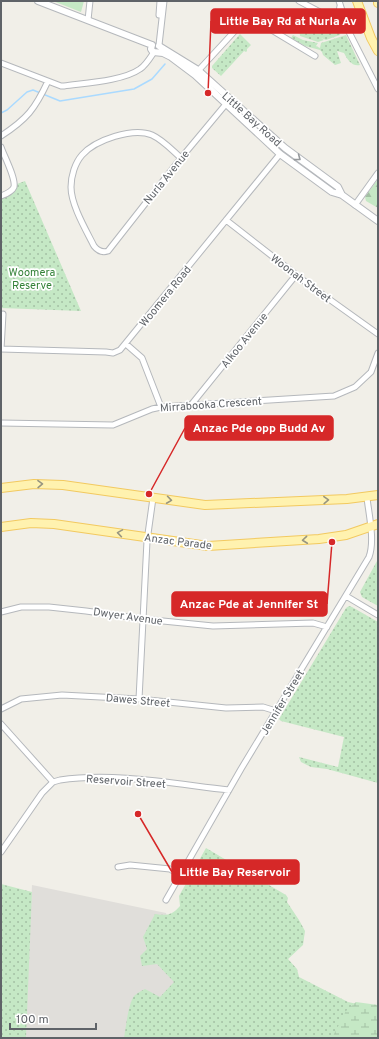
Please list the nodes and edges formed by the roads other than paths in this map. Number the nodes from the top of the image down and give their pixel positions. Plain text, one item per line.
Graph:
1 (38, 1) edge
2 (90, 1) edge
3 (160, 1) edge
4 (164, 1) edge
5 (299, 1) edge
6 (357, 1) edge
7 (340, 3) edge
8 (362, 16) junction
9 (328, 17) junction
10 (88, 20) junction
11 (346, 23) junction
12 (156, 47) junction
13 (378, 51) edge
14 (315, 56) dead end
15 (1, 62) edge
16 (196, 73) junction
17 (48, 81) junction
18 (378, 89) edge
19 (228, 102) junction
20 (1, 136) edge
21 (1, 147) edge
22 (285, 148) junction
23 (280, 154) junction
24 (181, 158) junction
25 (378, 173) edge
26 (342, 195) junction
27 (1, 196) edge
28 (355, 205) junction
29 (226, 220) junction
30 (378, 221) edge
31 (296, 275) junction
32 (4, 314) dead end
33 (378, 334) edge
34 (126, 344) junction
35 (1, 349) edge
36 (378, 353) edge
37 (191, 406) junction
38 (161, 407) junction
39 (1, 423) edge
40 (1, 488) edge
41 (378, 495) edge
42 (153, 498) junction
43 (367, 498) junction
44 (374, 525) edge
45 (1, 527) edge
46 (147, 538) junction
47 (346, 596) junction
48 (1, 612) edge
49 (378, 615) edge
50 (143, 619) junction
51 (327, 627) junction
52 (139, 699) junction
53 (1, 709) edge
54 (276, 711) junction
55 (1, 724) edge
56 (53, 782) junction
57 (230, 790) junction
58 (2, 848) edge
59 (118, 867) dead end
60 (180, 875) junction
61 (166, 900) dead end

1 - 10 street, Little Bay Road
2 - 10 street
3 - 12 street
4 - 12 street
5 - 9 street
6 - 8 main road
7 - 9 street
7 - 11 street
8 - 11 street
8 - 13 main road
9 - 11 street
10 - 12 street, Little Bay Road
11 - 18 street
12 - 16 street, Little Bay Road
12 - 17 street
14 - 16 street
15 - 17 street
16 - 19 street, Little Bay Road
17 - 20 street
19 - 22 street, Little Bay Road
19 - 23 street, Little Bay Road
19 - 24 street, Nurla Avenue
21 - 27 street
22 - 23 street, Woomera Road
22 -> 26 street, Little Bay Road
23 - 26 street, Little Bay Road
23 - 29 street, Woomera Road
24 - 24 street, Nurla Avenue
25 - 28 street
26 - 28 street, Little Bay Road
28 - 30 street, Little Bay Road
29 - 31 street, Woonah Street
29 - 34 street, Woomera Road
31 - 33 street, Woonah Street
31 - 37 street, Alkoo Avenue
32 - 35 street
34 - 35 street, Woomera Road
34 - 38 street
36 - 37 street, Mirrabooka Crescent
37 - 38 street, Mirrabooka Crescent
38 - 39 street, Mirrabooka Crescent
40 -> 42 main road
41 - 43 main road
42 -> 43 main road
42 - 46 street
43 - 44 street, Jennifer Street
44 -> 46 main road, Anzac Parade
44 - 47 street, Jennifer Street
46 -> 45 main road, Anzac Parade
46 - 50 street
47 - 49 street
47 - 51 street, Jennifer Street
48 - 50 street, Dwyer Avenue
50 - 51 street, Dwyer Avenue
50 - 52 street
51 - 54 street, Jennifer Street
52 - 53 street, Dawes Street
52 - 54 street, Dawes Street
54 - 57 street, Jennifer Street
55 - 56 street
56 - 57 street, Reservoir Street
56 - 58 street
57 - 60 street, Jennifer Street
59 - 60 street
60 - 61 street, Jennifer Street

